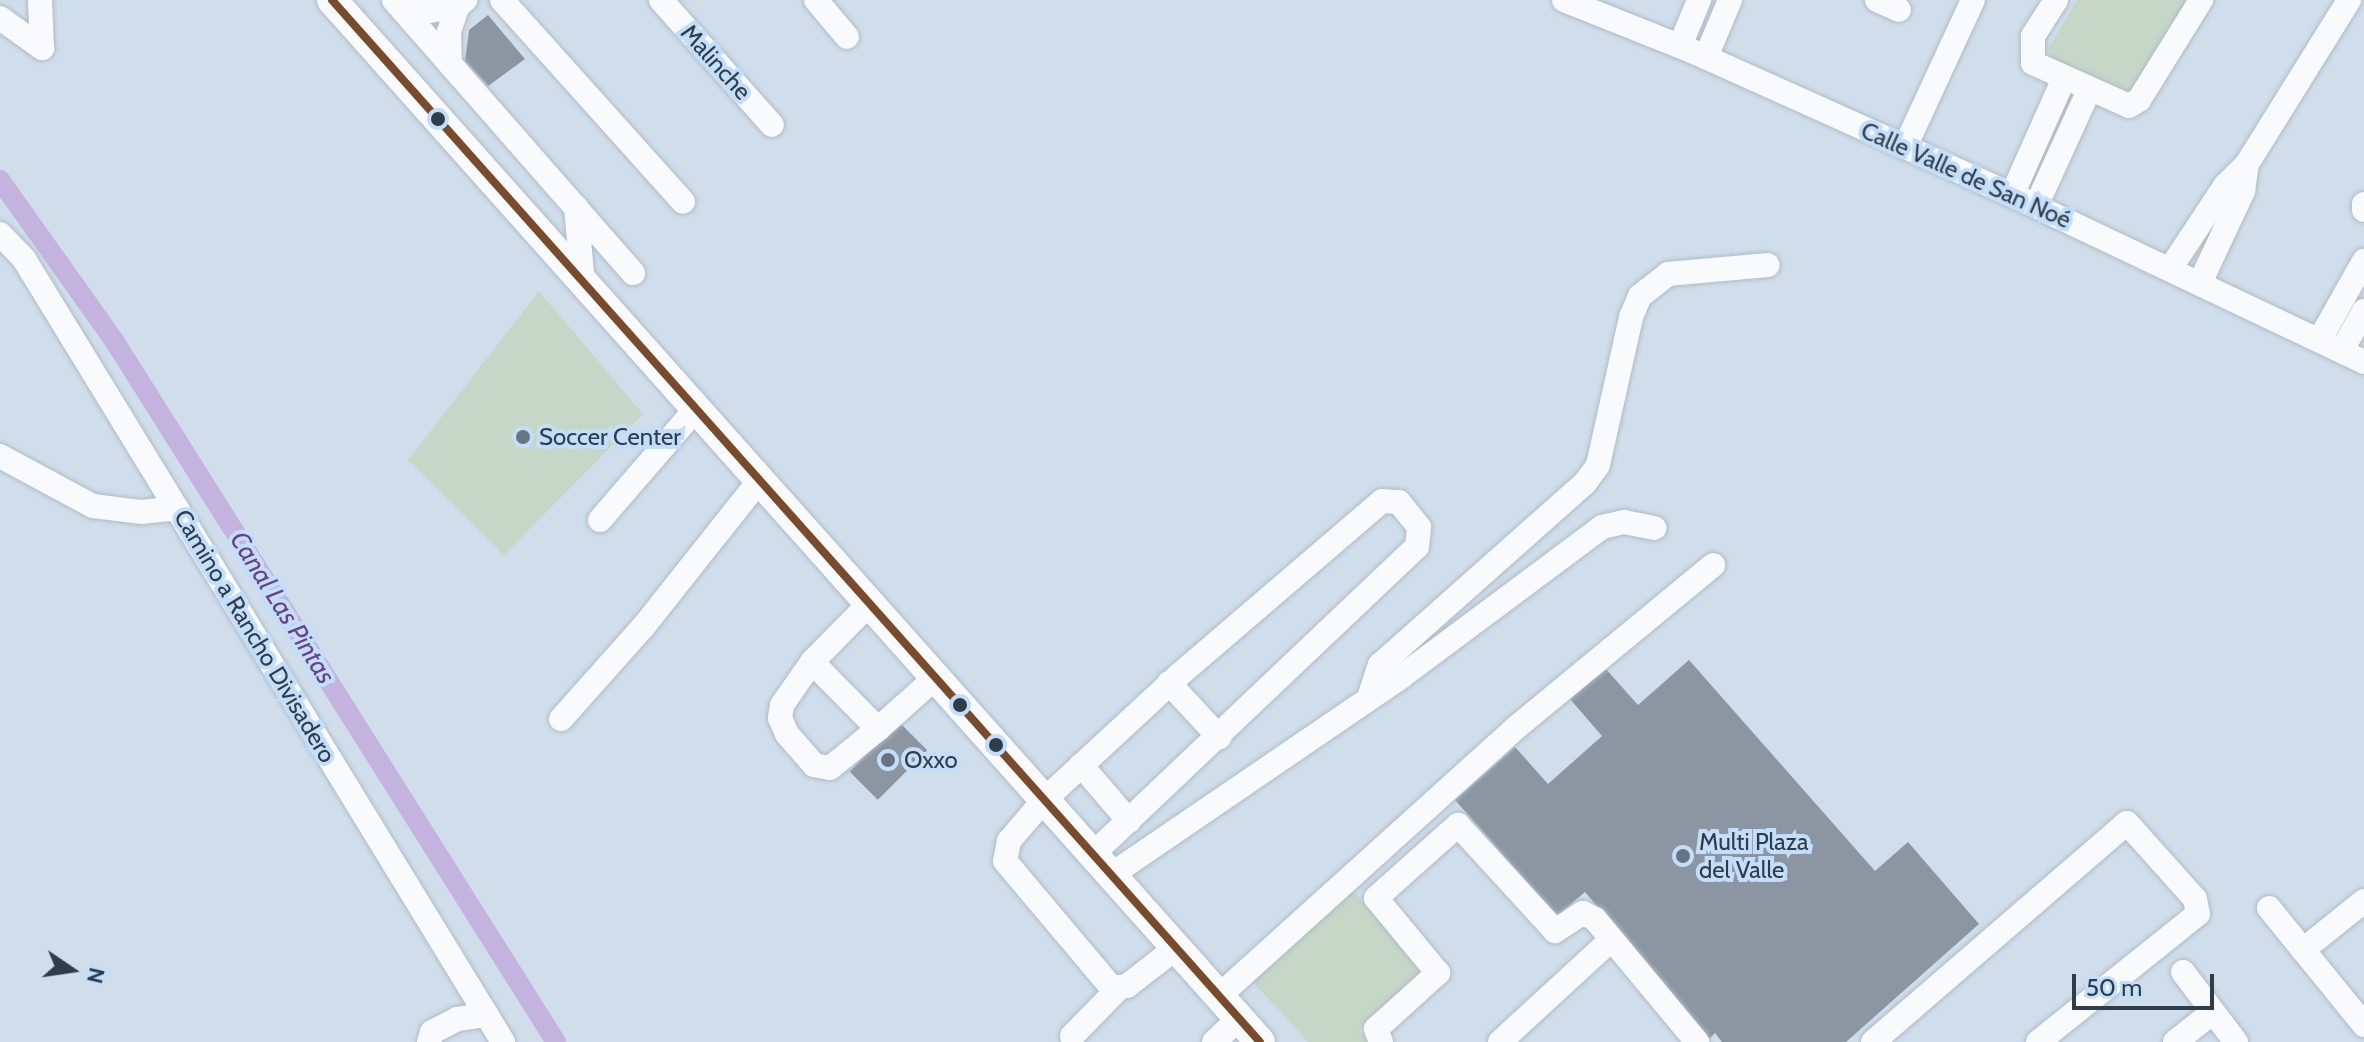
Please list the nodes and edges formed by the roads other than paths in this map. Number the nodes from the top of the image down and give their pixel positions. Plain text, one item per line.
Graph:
1 (40, 0) edge
2 (332, 0) edge
3 (502, 0) edge
4 (661, 0) edge
5 (816, 0) edge
6 (1564, 0) edge
7 (1699, 0) edge
8 (1730, 0) edge
9 (1973, 0) edge
10 (2056, 0) edge
11 (2201, 0) edge
12 (2349, 0) edge
13 (396, 2) edge
14 (461, 4) edge
15 (0, 18) edge
16 (847, 37) dead end
17 (1680, 46) junction
18 (1706, 57) junction
19 (450, 64) junction
20 (2064, 78) junction
21 (2089, 90) junction
22 (772, 125) dead end
23 (1905, 147) junction
24 (2247, 164) junction
25 (2012, 195) junction
26 (683, 202) dead end
27 (2036, 206) junction
28 (576, 207) junction
29 (0, 234) edge
30 (2364, 261) edge
31 (1768, 265) dead end
32 (2170, 269) junction
33 (633, 273) dead end
34 (2200, 283) junction
35 (583, 284) junction
36 (2364, 311) edge
37 (2320, 339) junction
38 (2342, 350) junction
39 (2364, 362) edge
40 (695, 410) junction
41 (3, 465) edge
42 (759, 481) junction
43 (177, 508) junction
44 (600, 520) dead end
45 (1654, 528) dead end
46 (1713, 565) dead end
47 (869, 604) junction
48 (812, 662) junction
49 (935, 678) junction
50 (1169, 683) junction
51 (1369, 698) junction
52 (561, 719) dead end
53 (878, 729) junction
54 (1219, 737) junction
55 (1081, 765) junction
56 (1044, 800) junction
57 (1129, 821) junction
58 (1102, 865) junction
59 (2364, 901) edge
60 (2269, 908) dead end
61 (1611, 940) junction
62 (1176, 948) junction
63 (2303, 950) junction
64 (2183, 972) dead end
65 (1118, 989) junction
66 (1219, 996) junction
67 (2213, 1012) junction
68 (487, 1015) junction
69 (1239, 1019) junction
70 (2364, 1025) edge
71 (1071, 1040) edge
72 (429, 1042) edge
73 (503, 1042) edge
74 (1214, 1042) edge
75 (1260, 1042) edge
76 (1381, 1042) edge
77 (1500, 1042) edge
78 (1697, 1042) edge
79 (1873, 1042) edge
80 (2038, 1042) edge
81 (2175, 1042) edge
82 (2236, 1042) edge

1 - 15 street
2 - 35 main road
3 - 26 street
4 - 22 street, Malinche
5 - 16 street
6 - 17 street, Calle Valle de San Noé
7 - 17 street
8 - 18 street
9 - 23 street
10 - 20 street
11 - 21 street
12 - 24 street
13 - 14 street
13 - 19 street
14 - 19 street
17 - 18 street, Calle Valle de San Noé
18 - 23 street, Calle Valle de San Noé
19 - 28 street
20 - 21 street
20 - 25 street
21 - 27 street
23 - 25 street, Calle Valle de San Noé
24 - 32 street
24 - 34 street
25 - 27 street, Calle Valle de San Noé
27 - 32 street, Calle Valle de San Noé
28 - 33 street
28 - 35 street
29 - 43 street, Camino a Rancho Divisadero
30 - 37 street
31 - 51 street
32 - 34 street, Calle Valle de San Noé
34 - 37 street, Calle Valle de San Noé
35 - 40 main road
36 - 38 street
37 - 38 street, Calle Valle de San Noé
38 - 39 street, Calle Valle de San Noé
40 - 42 main road
40 - 44 street
41 - 43 street
42 - 47 main road
42 - 52 street
43 - 68 street, Camino a Rancho Divisadero
45 - 51 street
46 - 66 street
47 - 48 street
47 - 49 main road
48 - 53 street
48 - 53 street
49 - 53 street
49 - 56 main road
50 - 54 street
50 - 54 street
50 - 55 street
51 - 58 street
54 - 57 street
55 - 56 street
55 - 57 street
56 - 58 main road
56 - 65 street
57 - 58 street
58 - 62 main road
59 - 63 street
60 - 63 street
61 - 76 street
61 - 77 street
61 - 78 street
62 - 65 street
62 - 66 main road
63 - 70 street
64 - 67 street
65 - 71 street
66 - 69 main road
67 - 81 street
67 - 82 street
68 - 72 street
68 - 73 street, Camino a Rancho Divisadero
69 - 74 street
69 - 75 main road
79 - 80 street

